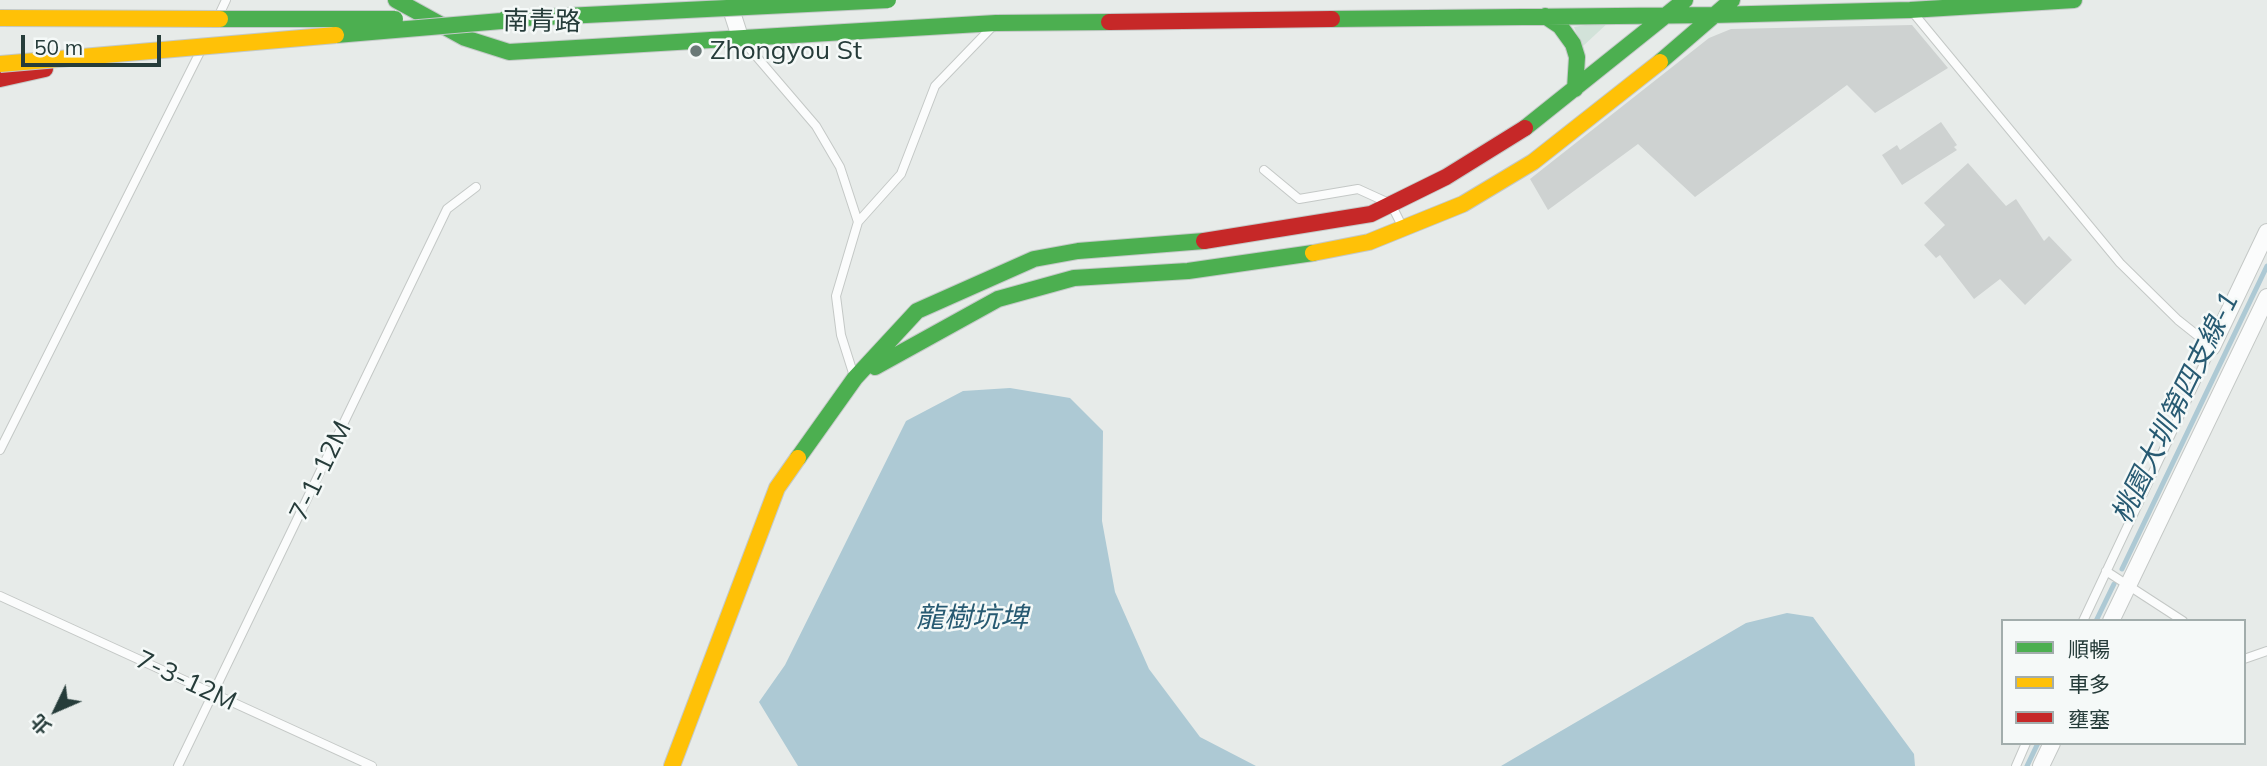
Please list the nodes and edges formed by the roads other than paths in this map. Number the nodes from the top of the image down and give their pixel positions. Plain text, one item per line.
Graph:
1 (226, 0) edge
2 (396, 0) edge
3 (728, 0) edge
4 (888, 0) edge
5 (1685, 0) edge
6 (1732, 0) edge
7 (2074, 0) edge
8 (1905, 5) edge
9 (1712, 15) junction
10 (1545, 16) junction
11 (1667, 17) junction
12 (0, 19) edge
13 (526, 19) junction
14 (996, 23) junction
15 (214, 25) dead end
16 (208, 37) dead end
17 (740, 37) junction
18 (113, 54) junction
19 (0, 64) edge
20 (0, 79) edge
21 (1575, 89) junction
22 (1264, 170) dead end
23 (475, 187) dead end
24 (1391, 204) junction
25 (859, 222) junction
26 (1403, 228) junction
27 (2267, 232) edge
28 (2267, 298) edge
29 (2212, 347) junction
30 (855, 378) junction
31 (0, 450) edge
32 (2106, 570) junction
33 (2128, 585) junction
34 (0, 596) edge
35 (2084, 619) edge
36 (2112, 619) edge
37 (2180, 619) edge
38 (2267, 652) edge
39 (2246, 658) edge
40 (213, 694) junction
41 (2025, 745) edge
42 (2051, 745) edge
43 (178, 766) edge
44 (372, 766) edge
45 (672, 766) edge
46 (2016, 766) edge
47 (2041, 766) edge

1 - 15 lane
2 - 17 main road, 南青路
3 - 17 street
4 - 13 main road, 南青路, bridge
5 - 11 main road
6 - 9 main road
7 - 8 main road, 南青路
8 - 9 main road, 南青路
8 - 29 lane
9 - 11 main road, 南青路
9 - 26 main road
10 - 11 main road, 南青路
10 - 14 main road, 南青路
10 - 21 main road
11 - 21 main road
12 - 13 main road, 南青路, bridge
13 - 18 main road, bridge
14 - 17 main road, 南青路
14 - 25 lane
16 - 31 lane
17 - 25 lane
18 - 19 main road, bridge
18 - 20 main road, bridge
21 - 24 main road
22 - 24 lane
23 - 40 lane, 7-1-12M
24 - 26 lane
24 - 30 main road
25 - 30 lane
26 - 30 main road
27 - 29 street
28 - 33 street
29 - 32 lane
30 - 45 main road
32 - 33 lane
32 - 35 lane
33 - 36 street
33 - 37 lane
34 - 40 lane, 7-3-12M
38 - 39 lane
40 - 43 lane, 7-1-12M
40 - 44 lane, 7-3-12M
41 - 46 lane
42 - 47 street

